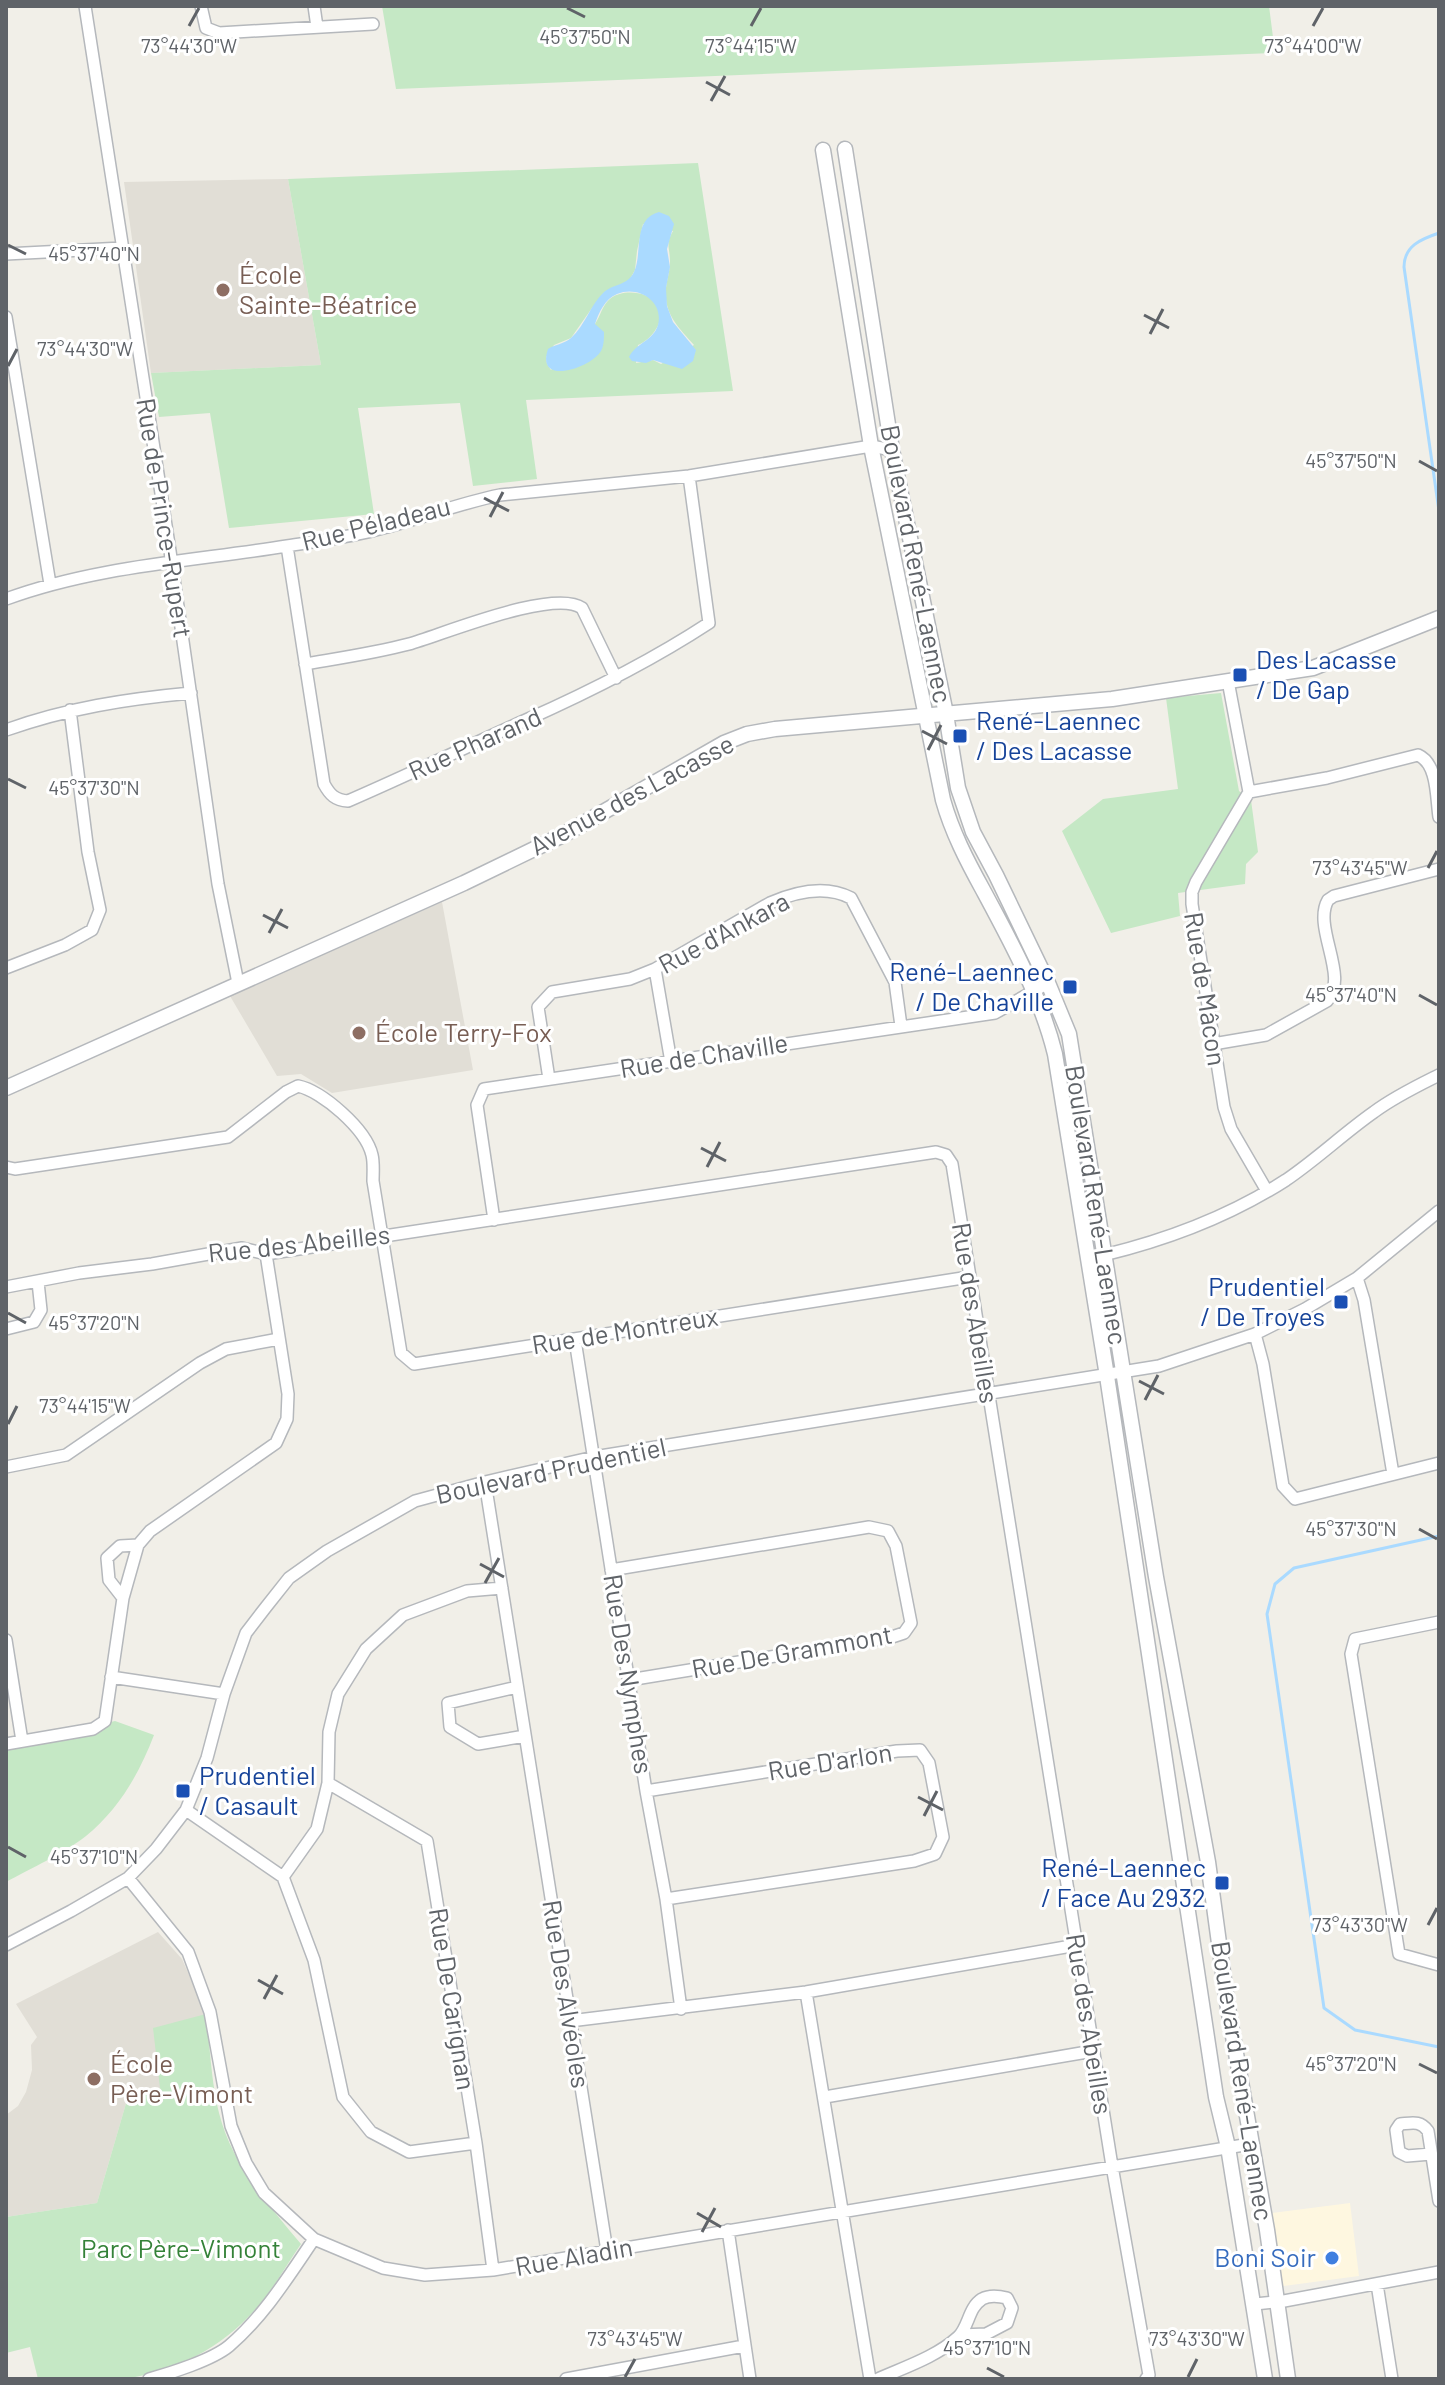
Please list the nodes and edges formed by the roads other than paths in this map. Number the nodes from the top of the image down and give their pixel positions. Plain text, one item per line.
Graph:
1 (85, 6) edge
2 (201, 6) edge
3 (314, 6) edge
4 (373, 24) dead end
5 (317, 27) junction
6 (845, 149) dead end
7 (823, 150) dead end
8 (122, 248) junction
9 (6, 254) edge
10 (6, 317) edge
11 (871, 446) junction
12 (892, 450) junction
13 (689, 476) junction
14 (287, 546) junction
15 (171, 562) junction
16 (50, 584) junction
17 (6, 599) edge
18 (1439, 618) edge
19 (305, 664) junction
20 (616, 678) junction
21 (1228, 681) junction
22 (191, 693) junction
23 (70, 710) junction
24 (946, 714) junction
25 (926, 716) junction
26 (6, 730) edge
27 (1249, 792) junction
28 (1439, 817) edge
29 (1439, 869) edge
30 (6, 968) edge
31 (655, 969) junction
32 (238, 983) junction
33 (1048, 983) junction
34 (1033, 991) junction
35 (901, 1026) junction
36 (1213, 1044) junction
37 (671, 1062) junction
38 (1439, 1075) edge
39 (549, 1079) junction
40 (6, 1088) edge
41 (6, 1167) edge
42 (1267, 1191) junction
43 (1439, 1211) edge
44 (494, 1220) junction
45 (384, 1236) junction
46 (266, 1254) junction
47 (1104, 1255) junction
48 (969, 1277) junction
49 (1357, 1278) junction
50 (38, 1282) junction
51 (6, 1287) edge
52 (6, 1329) edge
53 (1255, 1334) junction
54 (279, 1339) junction
55 (575, 1340) junction
56 (1124, 1373) junction
57 (1107, 1376) junction
58 (987, 1392) junction
59 (594, 1457) junction
60 (1439, 1463) edge
61 (6, 1467) edge
62 (1393, 1474) junction
63 (485, 1482) junction
64 (138, 1545) junction
65 (611, 1570) junction
66 (502, 1588) junction
67 (123, 1598) junction
68 (1439, 1622) edge
69 (6, 1640) edge
70 (111, 1677) junction
71 (629, 1680) junction
72 (517, 1687) junction
73 (224, 1694) junction
74 (525, 1736) junction
75 (22, 1741) junction
76 (6, 1744) edge
77 (328, 1783) junction
78 (646, 1791) junction
79 (186, 1810) junction
80 (283, 1877) junction
81 (128, 1878) junction
82 (666, 1899) junction
83 (6, 1945) edge
84 (1077, 1945) junction
85 (1439, 1965) edge
86 (806, 1992) junction
87 (681, 2009) junction
88 (570, 2021) junction
89 (1093, 2051) junction
90 (825, 2097) junction
91 (476, 2143) junction
92 (1250, 2144) junction
93 (1228, 2147) junction
94 (1431, 2154) dead end
95 (1112, 2166) junction
96 (1439, 2201) edge
97 (841, 2212) junction
98 (728, 2230) junction
99 (314, 2239) junction
100 (607, 2251) junction
101 (493, 2270) junction
102 (1439, 2272) edge
103 (1377, 2284) junction
104 (1278, 2302) junction
105 (1255, 2304) junction
106 (961, 2335) junction
107 (744, 2346) junction
108 (174, 2376) edge
109 (149, 2379) edge
110 (566, 2379) edge
111 (750, 2379) edge
112 (870, 2379) edge
113 (878, 2379) edge
114 (1146, 2379) edge
115 (1265, 2379) edge
116 (1288, 2379) edge
117 (1392, 2379) edge

1 - 8 street, Rue de Prince-Rupert
2 - 5 street
3 - 5 street
4 - 5 street
6 - 12 street, Boulevard René-Laennec
7 - 11 street, Boulevard René-Laennec
8 - 9 street
8 - 15 street, Rue de Prince-Rupert
10 - 16 street
11 - 12 street, Rue Péladeau
11 - 13 street, Rue Péladeau
11 - 25 street, Boulevard René-Laennec
12 - 24 street, Boulevard René-Laennec
13 - 14 street, Rue Péladeau
13 - 20 street, Rue Pharand
14 - 15 street, Rue Péladeau
14 - 19 street, Rue Pharand
15 - 16 street, Rue Péladeau
15 - 22 street, Rue de Prince-Rupert
16 - 17 street, Rue Péladeau
18 - 21 street, Avenue des Lacasse
19 - 20 street
19 - 20 street, Rue Pharand
21 - 24 street, Avenue des Lacasse
21 - 27 street
22 - 23 street
22 - 32 street, Rue de Prince-Rupert
23 - 26 street
23 - 30 street
24 - 25 street, Avenue des Lacasse
24 - 33 street, Boulevard René-Laennec
25 - 32 street, Avenue des Lacasse
25 - 34 street, Boulevard René-Laennec
27 - 28 street
27 - 36 street, Rue de Mâcon
29 - 36 street
31 - 35 street, Rue d'Ankara
31 - 37 street
31 - 39 street, Rue d'Ankara
32 - 40 street, Avenue des Lacasse
33 - 34 street, Rue de Chaville
33 - 47 street, Boulevard René-Laennec
34 - 35 street, Rue de Chaville
34 - 57 street, Boulevard René-Laennec
35 - 37 street, Rue de Chaville
36 - 42 street, Rue de Mâcon
37 - 39 street, Rue de Chaville
38 - 42 street
39 - 44 street, Rue de Chaville
41 - 45 street, Rue de Montreux
42 - 47 street
43 - 49 street, Boulevard Prudentiel
44 - 45 street, Rue des Abeilles
44 - 48 street, Rue des Abeilles
45 - 46 street, Rue des Abeilles
45 - 55 street, Rue de Montreux
46 - 50 street, Rue des Abeilles
46 - 54 street
47 - 56 street, Boulevard René-Laennec
48 - 55 street, Rue de Montreux
48 - 58 street, Rue des Abeilles
49 - 53 street, Boulevard Prudentiel
49 - 62 street
50 - 51 street, Rue des Abeilles
50 - 52 street
53 - 56 street, Boulevard Prudentiel
53 - 62 street
54 - 61 street
54 - 64 street
55 - 59 street, Rue Des Nymphes
56 - 57 street, Boulevard Prudentiel
56 - 92 street, Boulevard René-Laennec
57 - 58 street, Boulevard Prudentiel
57 - 93 street, Boulevard René-Laennec
58 - 59 street, Boulevard Prudentiel
58 - 84 street, Rue des Abeilles
59 - 63 street, Boulevard Prudentiel
59 - 65 street, Rue Des Nymphes
60 - 62 street
63 - 66 street, Rue Des Alvéoles
63 - 73 street, Boulevard Prudentiel
64 - 67 street
64 - 67 street
65 - 71 street, Rue Des Nymphes
65 - 71 street, Rue De Grammont
66 - 72 street, Rue Des Alvéoles
66 - 77 street
67 - 70 street
68 - 85 street
69 - 75 street
70 - 73 street
70 - 75 street
71 - 78 street, Rue Des Nymphes
72 - 74 street, Rue Des Alvéoles
72 - 74 street
73 - 79 street, Boulevard Prudentiel
74 - 88 street, Rue Des Alvéoles
75 - 76 street
77 - 80 street
77 - 91 street, Rue De Carignan
78 - 82 street, Rue Des Nymphes
78 - 82 street, Rue D'arlon
79 - 80 street
79 - 81 street, Boulevard Prudentiel
80 - 91 street
81 - 83 street, Boulevard Prudentiel
81 - 99 street, Rue Aladin
82 - 87 street, Rue Des Nymphes
84 - 86 street
84 - 89 street, Rue des Abeilles
86 - 87 street
86 - 90 street
87 - 88 street
88 - 100 street, Rue Des Alvéoles
89 - 90 street
89 - 95 street, Rue des Abeilles
90 - 97 street
91 - 101 street, Rue De Carignan
92 - 93 street, Rue Aladin
92 - 104 street, Boulevard René-Laennec
93 - 95 street, Rue Aladin
93 - 105 street, Boulevard René-Laennec
94 - 96 street
95 - 97 street, Rue Aladin
95 - 114 street, Rue des Abeilles
97 - 98 street, Rue Aladin
97 - 112 street
98 - 100 street, Rue Aladin
98 - 107 street
99 - 101 street, Rue Aladin
99 - 108 street
100 - 101 street, Rue Aladin
102 - 103 street
103 - 104 street
103 - 117 street
104 - 105 street
104 - 116 street, Boulevard René-Laennec
105 - 115 street, Boulevard René-Laennec
106 - 106 street
106 - 113 street
107 - 110 street
107 - 111 street
108 - 109 street

